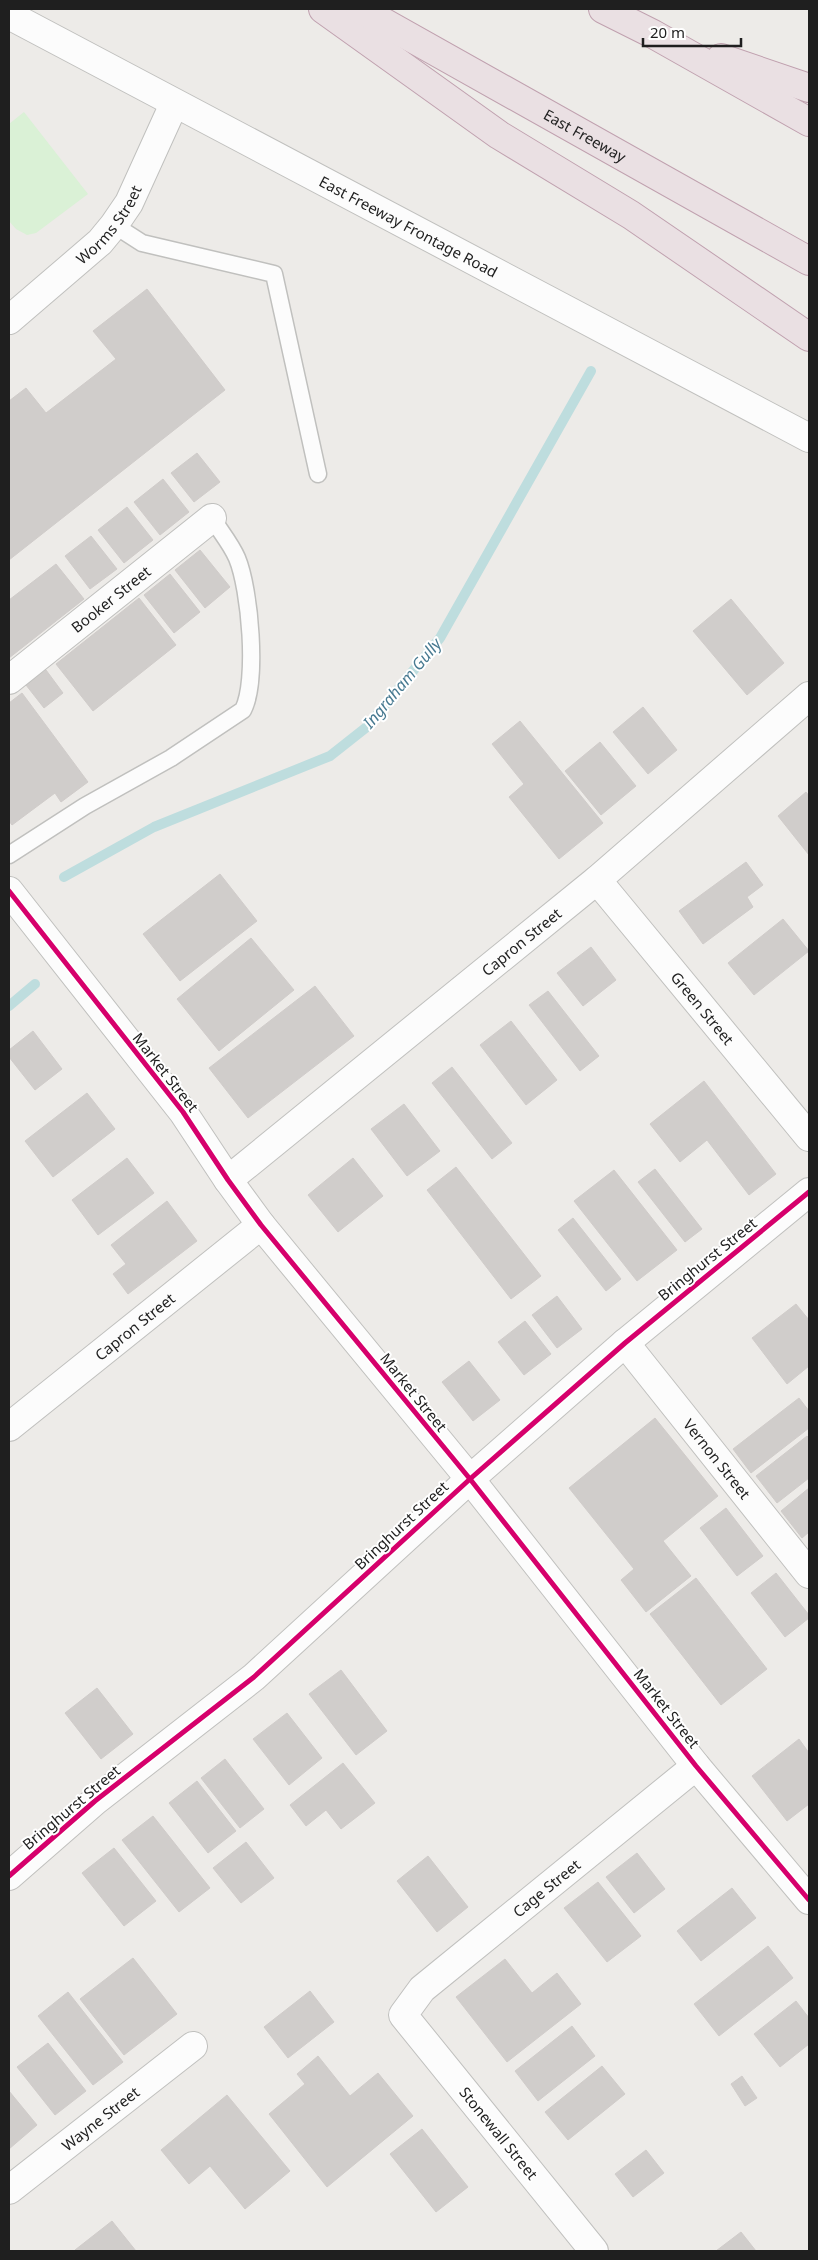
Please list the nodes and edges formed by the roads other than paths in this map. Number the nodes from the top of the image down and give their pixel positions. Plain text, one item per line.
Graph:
1 (323, 9) edge
2 (360, 9) edge
3 (603, 9) edge
4 (9, 15) edge
5 (652, 34) junction
6 (809, 88) edge
7 (174, 104) junction
8 (809, 122) edge
9 (114, 225) junction
10 (809, 261) edge
11 (9, 320) edge
12 (809, 337) edge
13 (809, 438) edge
14 (318, 474) dead end
15 (212, 518) joint
16 (9, 680) edge
17 (809, 696) edge
18 (9, 855) edge
19 (597, 880) junction
20 (9, 891) edge
21 (809, 1137) edge
22 (228, 1180) junction
23 (809, 1192) edge
24 (261, 1225) junction
25 (625, 1343) junction
26 (9, 1427) edge
27 (470, 1480) junction
28 (809, 1574) edge
29 (696, 1766) junction
30 (9, 1876) edge
31 (809, 1900) edge
32 (403, 2015) joint
33 (193, 2046) dead end
34 (9, 2190) edge
35 (594, 2251) edge

1 - 12 highway
2 - 10 highway, East Freeway
3 - 5 highway
4 - 7 street, East Freeway Frontage Road
5 - 6 highway
5 - 8 highway
7 - 9 street, Worms Street
7 - 13 street, East Freeway Frontage Road
9 - 11 street, Worms Street
9 - 14 lane
15 - 16 street, Booker Street
15 - 18 lane
17 - 19 street, Capron Street
19 - 21 street, Green Street
19 - 22 street, Capron Street
20 - 22 street, Market Street
22 - 24 street, Market Street
23 - 25 street, Bringhurst Street
24 - 26 street, Capron Street
24 - 27 street, Market Street
25 - 27 street, Bringhurst Street
25 - 28 street, Vernon Street
27 - 29 street, Market Street
27 - 30 street, Bringhurst Street
29 - 31 street, Market Street
29 - 32 street, Cage Street
32 - 35 street, Stonewall Street
33 - 34 street, Wayne Street

